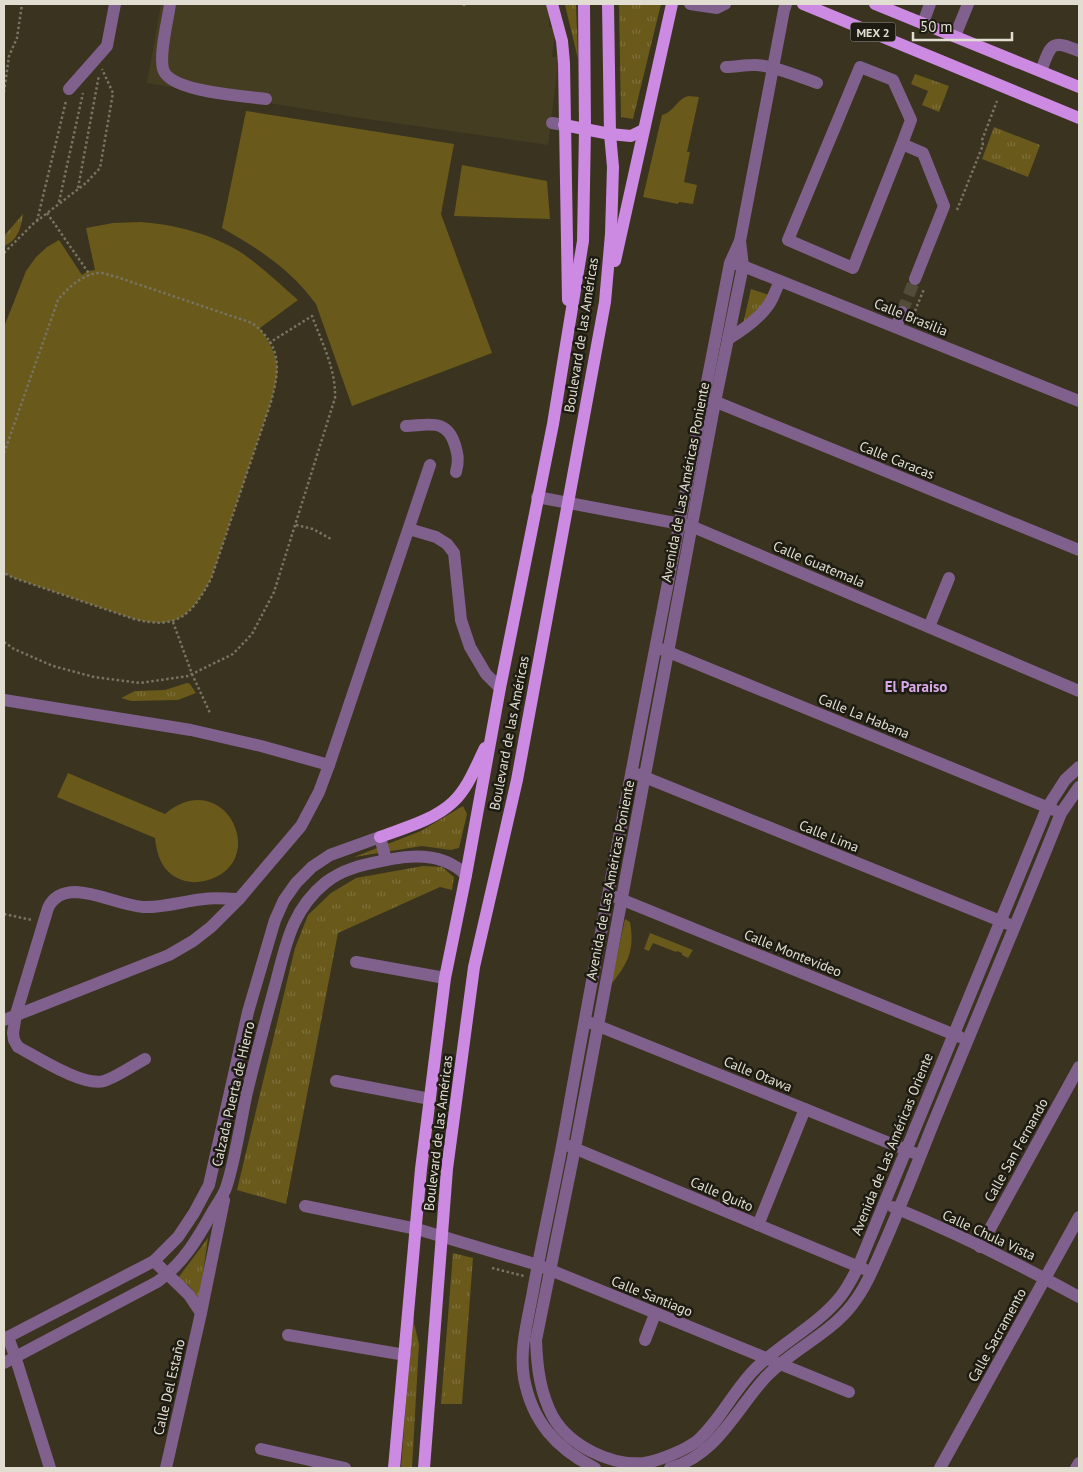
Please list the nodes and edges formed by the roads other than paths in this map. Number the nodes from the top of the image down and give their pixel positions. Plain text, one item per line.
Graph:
1 (115, 4) edge
2 (170, 4) edge
3 (552, 4) edge
4 (584, 4) edge
5 (608, 4) edge
6 (672, 4) edge
7 (690, 4) edge
8 (725, 4) edge
9 (786, 4) edge
10 (803, 4) edge
11 (875, 4) edge
12 (930, 4) edge
13 (968, 4) edge
14 (923, 23) junction
15 (955, 36) junction
16 (1079, 51) edge
17 (726, 66) dead end
18 (773, 69) junction
19 (1041, 71) junction
20 (817, 83) dead end
21 (1079, 87) edge
22 (69, 89) road end
23 (266, 99) dead end
24 (1079, 118) edge
25 (552, 123) dead end
26 (564, 126) junction
27 (585, 129) junction
28 (643, 130) junction
29 (610, 134) junction
30 (902, 144) junction
31 (736, 265) junction
32 (915, 279) tunnel mouth
33 (780, 281) junction
34 (605, 302) junction
35 (902, 312) tunnel mouth
36 (896, 327) junction
37 (728, 339) junction
38 (567, 344) junction
39 (710, 399) junction
40 (1079, 401) edge
41 (406, 426) dead end
42 (430, 465) dead end
43 (456, 472) dead end
44 (537, 497) junction
45 (568, 503) junction
46 (685, 525) junction
47 (409, 529) junction
48 (1079, 550) edge
49 (949, 578) dead end
50 (929, 627) junction
51 (655, 647) junction
52 (668, 652) junction
53 (500, 688) junction
54 (1079, 691) edge
55 (4, 700) edge
56 (491, 737) junction
57 (329, 765) junction
58 (1079, 767) edge
59 (638, 774) junction
60 (1079, 787) edge
61 (1047, 808) junction
62 (1062, 813) junction
63 (380, 837) junction
64 (386, 860) junction
65 (466, 875) junction
66 (607, 894) junction
67 (238, 899) junction
68 (620, 899) junction
69 (1000, 922) junction
70 (1015, 927) junction
71 (356, 962) dead end
72 (445, 978) junction
73 (16, 1014) junction
74 (4, 1020) edge
75 (584, 1020) junction
76 (598, 1026) junction
77 (953, 1034) junction
78 (967, 1040) junction
79 (145, 1059) dead end
80 (1079, 1067) edge
81 (336, 1082) dead end
82 (230, 1091) junction
83 (247, 1094) junction
84 (430, 1099) junction
85 (805, 1109) junction
86 (562, 1143) junction
87 (575, 1148) junction
88 (906, 1150) junction
89 (921, 1156) junction
90 (226, 1190) junction
91 (884, 1204) junction
92 (305, 1206) dead end
93 (899, 1210) junction
94 (1079, 1217) edge
95 (758, 1225) junction
96 (417, 1229) junction
97 (441, 1236) junction
98 (980, 1247) junction
99 (154, 1262) junction
100 (858, 1267) junction
101 (544, 1268) junction
102 (871, 1272) junction
103 (168, 1274) junction
104 (1046, 1279) junction
105 (1079, 1298) edge
106 (201, 1313) junction
107 (655, 1314) junction
108 (288, 1334) dead end
109 (6, 1338) edge
110 (644, 1340) dead end
111 (405, 1355) junction
112 (15, 1356) junction
113 (768, 1358) junction
114 (4, 1363) edge
115 (781, 1363) junction
116 (849, 1392) dead end
117 (545, 1401) junction
118 (532, 1406) junction
119 (724, 1420) junction
120 (261, 1450) dead end
121 (1079, 1463) edge
122 (644, 1466) edge
123 (50, 1468) edge
124 (166, 1468) edge
125 (345, 1468) edge
126 (394, 1468) edge
127 (424, 1468) edge
128 (595, 1468) edge
129 (670, 1468) edge
130 (940, 1468) edge
131 (1076, 1468) edge

1 - 22 street
2 - 23 street
3 - 26 main road
4 - 27 main road, Boulevard de las Américas
5 - 29 main road, Boulevard de las Américas
6 - 28 main road
7 - 8 street
9 - 18 street, Avenida de Las Américas Poniente
10 - 24 main road, MEX 2
11 - 14 main road, MEX 2
12 - 14 street
13 - 15 street
14 - 15 main road, MEX 2
15 - 19 main road, MEX 2
16 - 19 street
17 - 18 street
18 - 20 street
18 - 31 street, Avenida de Las Américas Poniente
19 - 21 main road, MEX 2
25 - 26 street
26 - 27 main road
26 - 38 main road
27 - 29 main road
27 - 38 main road, Boulevard de las Américas
28 - 29 main road
28 - 34 main road
29 - 34 main road, Boulevard de las Américas
30 - 30 street
30 - 32 street
31 - 33 street, Calle Brasilia
31 - 37 street, Avenida de Las Américas Poniente
31 - 39 street, Avenida de Las Américas Poniente
33 - 36 street, Calle Brasilia
33 - 37 street
34 - 45 main road, Boulevard de las Américas
35 - 36 street
36 - 40 street, Calle Brasilia
37 - 39 street, Avenida de Las Américas Poniente
38 - 44 main road, Boulevard de las Américas
39 - 46 street, Avenida de Las Américas Poniente
39 - 48 street, Calle Caracas
41 - 43 street
42 - 47 street
44 - 45 street, Calle Guatemala
44 - 53 main road, Boulevard de las Américas
45 - 46 street, Calle Guatemala
45 - 97 main road, Boulevard de las Américas
46 - 50 street, Calle Guatemala
46 - 51 street, Avenida de Las Américas Poniente
46 - 52 street, Avenida de Las Américas Poniente
47 - 53 street
47 - 57 street
49 - 50 street
50 - 54 street, Calle Guatemala
51 - 52 street, Calle La Habana
51 - 59 street, Avenida de Las Américas Poniente
52 - 59 street, Avenida de Las Américas Poniente
52 - 61 street, Calle La Habana
53 - 56 main road, Boulevard de las Américas
55 - 57 street
56 - 63 main road
56 - 65 main road, Boulevard de las Américas
57 - 67 street
58 - 61 street, Avenida de Las Américas Oriente
59 - 66 street, Avenida de Las Américas Poniente
59 - 68 street, Avenida de Las Américas Poniente
59 - 69 street, Calle Lima
60 - 62 street, Avenida de Las Américas Oriente
61 - 62 street, Calle La Habana
61 - 69 street, Avenida de Las Américas Oriente
62 - 70 street, Avenida de Las Américas Oriente
63 - 64 street
63 - 82 street, Calzada Puerta de Hierro
64 - 65 street, Calzada Puerta de Hierro
64 - 83 street, Calzada Puerta de Hierro
65 - 72 main road, Boulevard de las Américas
66 - 68 street, Calle Montevideo
66 - 75 street, Avenida de Las Américas Poniente
67 - 73 street
67 - 73 street
68 - 76 street, Avenida de Las Américas Poniente
68 - 77 street, Calle Montevideo
69 - 70 street, Calle Lima
69 - 77 street, Avenida de Las Américas Oriente
70 - 78 street, Avenida de Las Américas Oriente
71 - 72 street
72 - 84 main road, Boulevard de las Américas
73 - 74 street
73 - 79 street
75 - 76 street, Calle Otawa
75 - 86 street, Avenida de Las Américas Poniente
76 - 85 street, Calle Otawa
76 - 87 street, Avenida de Las Américas Poniente
77 - 78 street, Calle Montevideo
77 - 88 street, Avenida de Las Américas Oriente
78 - 89 street, Avenida de Las Américas Oriente
80 - 98 street, Calle San Fernando
81 - 84 street
82 - 83 street
82 - 99 street, Calzada Puerta de Hierro
83 - 90 street, Calzada Puerta de Hierro
84 - 96 main road, Boulevard de las Américas
85 - 88 street, Calle Otawa
85 - 95 street
86 - 87 street, Calle Quito
86 - 101 street, Avenida de Las Américas Poniente
87 - 95 street, Calle Quito
87 - 101 street, Avenida de Las Américas Poniente
88 - 89 street, Calle Otawa
88 - 91 street, Avenida de Las Américas Oriente
89 - 93 street, Avenida de Las Américas Oriente
90 - 103 street, Calzada Puerta de Hierro
90 - 106 street, Calle Del Estaño
91 - 93 street, Calle Chula Vista
91 - 100 street, Avenida de Las Américas Oriente
92 - 96 street, Calle Santiago
93 - 98 street, Calle Chula Vista
93 - 102 street, Avenida de Las Américas Oriente
94 - 104 street, Calle Sacramento
95 - 100 street, Calle Quito
96 - 97 street, Calle Santiago
96 - 111 main road, Boulevard de las Américas
97 - 101 street, Calle Santiago
97 - 127 main road, Boulevard de las Américas
98 - 104 street, Calle Chula Vista
99 - 103 street
99 - 109 street, Calzada Puerta de Hierro
100 - 102 street, Calle Quito
100 - 113 street, Avenida de Las Américas Oriente
101 - 107 street, Calle Santiago
101 - 117 street, Avenida de Las Américas Poniente
101 - 118 street, Avenida de Las Américas Poniente
102 - 115 street, Avenida de Las Américas Oriente
103 - 106 street
103 - 112 street, Calzada Puerta de Hierro
104 - 105 street, Calle Chula Vista
104 - 130 street, Calle Sacramento
106 - 124 street, Calle Del Estaño
107 - 110 street
107 - 113 street, Calle Santiago
108 - 111 street
109 - 112 street
111 - 126 main road, Boulevard de las Américas
112 - 114 street, Calzada Puerta de Hierro
112 - 123 street
113 - 115 street, Calle Santiago
113 - 119 street, Avenida de Las Américas Oriente
115 - 116 street, Calle Santiago
115 - 119 street, Avenida de Las Américas Oriente
117 - 118 street
117 - 122 street, Avenida de Las Américas Poniente
118 - 128 street, Avenida de Las Américas Poniente
119 - 122 street, Avenida de Las Américas Oriente
119 - 129 street, Avenida de Las Américas Oriente
120 - 125 street
121 - 131 street

